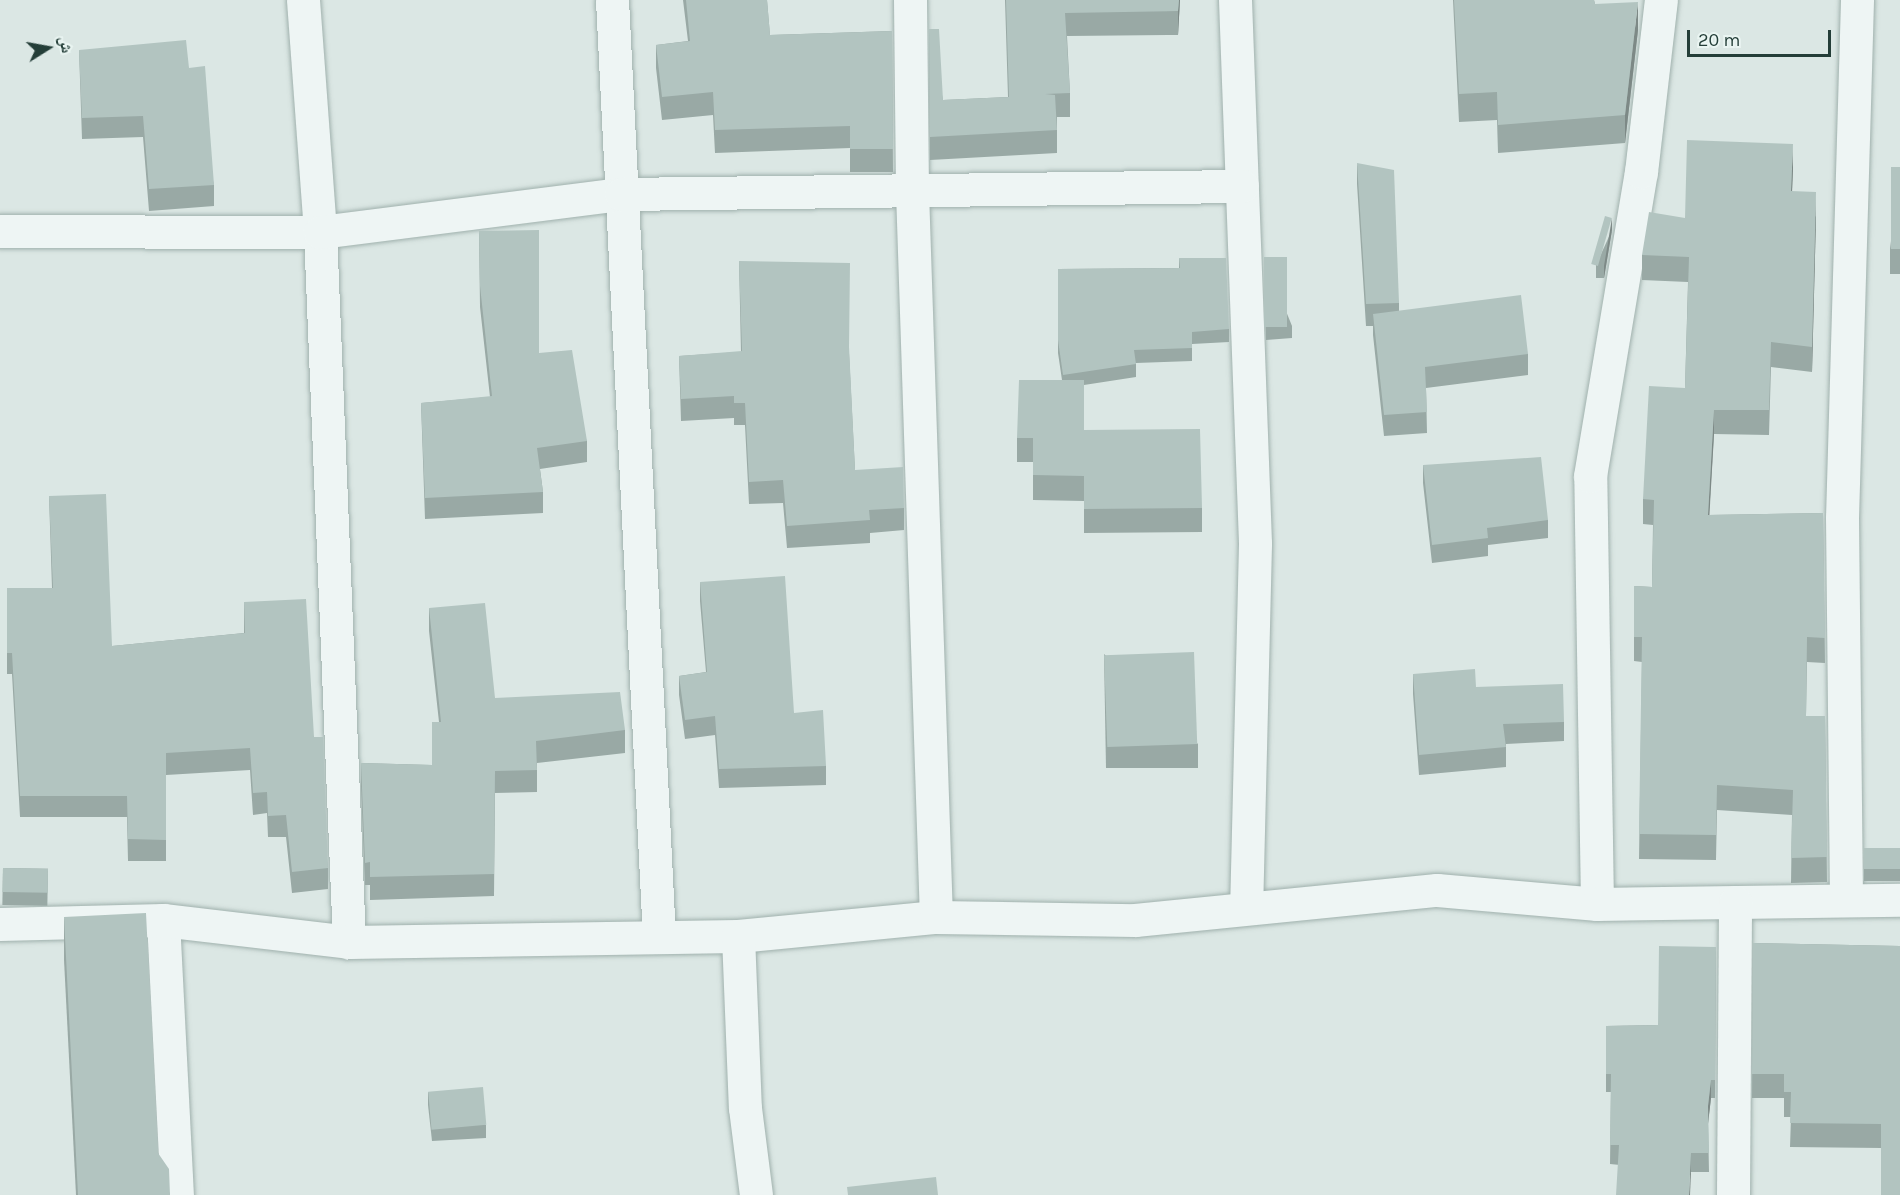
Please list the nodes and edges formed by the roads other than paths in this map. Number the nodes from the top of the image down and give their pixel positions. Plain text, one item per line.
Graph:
1 (303, 0) edge
2 (612, 0) edge
3 (910, 0) edge
4 (1235, 0) edge
5 (1660, 0) edge
6 (1857, 0) edge
7 (1242, 186) junction
8 (912, 191) junction
9 (621, 194) junction
10 (0, 231) edge
11 (320, 232) junction
12 (1846, 899) junction
13 (1900, 900) edge
14 (1735, 902) junction
15 (1597, 904) junction
16 (1246, 908) junction
17 (936, 917) junction
18 (163, 920) junction
19 (0, 924) edge
20 (738, 936) junction
21 (659, 937) junction
22 (348, 942) junction
23 (177, 1195) edge
24 (756, 1195) edge
25 (1733, 1195) edge

1 - 11 street
2 - 9 street
3 - 8 street
4 - 7 street
5 - 15 street
6 - 12 street
7 - 8 street
7 - 16 street
8 - 9 street
8 - 17 street
9 - 11 street
9 - 21 street
10 - 11 street
11 - 22 street
12 - 13 street
12 - 14 street
14 - 15 street
14 - 25 street
15 - 16 street
16 - 17 street
17 - 20 street
18 - 19 street
18 - 22 street
18 - 23 street
20 - 21 street
20 - 24 street
21 - 22 street

